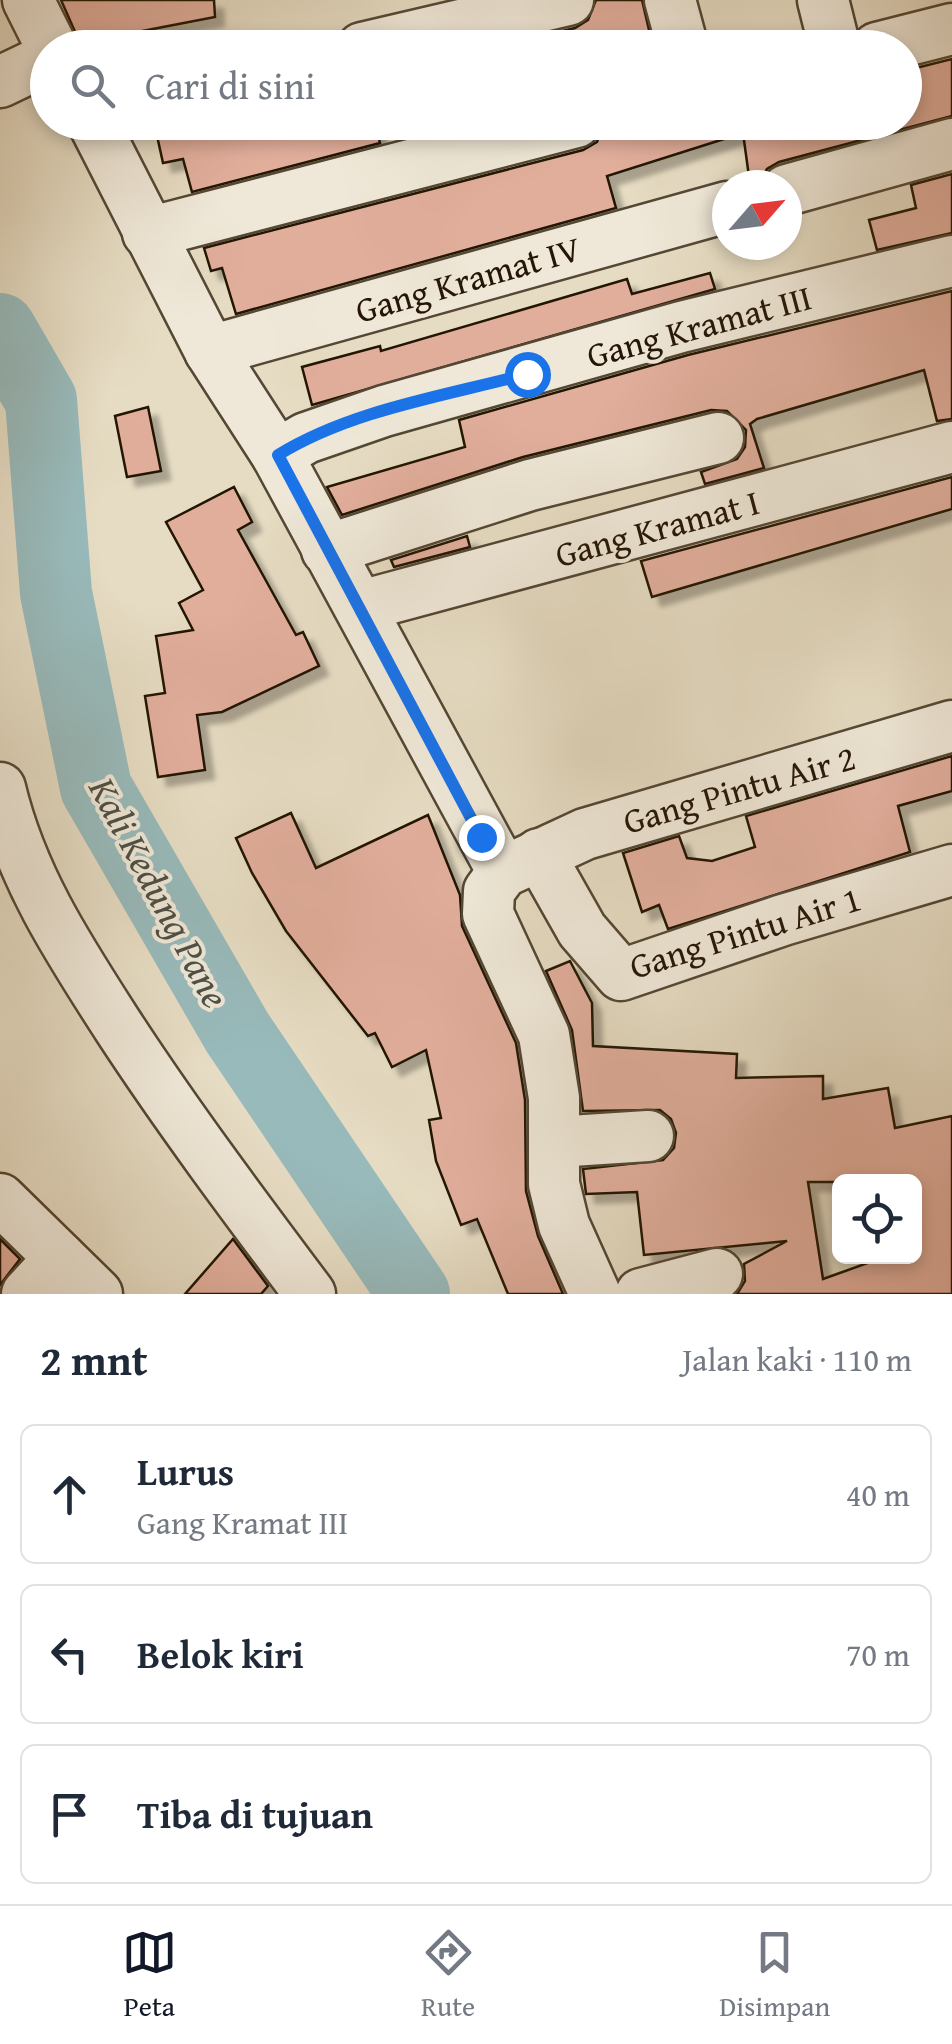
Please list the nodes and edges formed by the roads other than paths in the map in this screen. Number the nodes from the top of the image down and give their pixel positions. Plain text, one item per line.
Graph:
1 (28, 0) edge
2 (568, 0) edge
3 (670, 0) edge
4 (824, 0) edge
5 (952, 29) edge
6 (32, 30) edge
7 (439, 30) edge
8 (679, 30) edge
9 (831, 30) edge
10 (922, 37) edge
11 (102, 140) edge
12 (507, 140) edge
13 (952, 144) edge
14 (802, 186) edge
15 (712, 210) edge
16 (148, 233) junction
17 (952, 261) edge
18 (210, 351) junction
19 (718, 438) dead end
20 (952, 447) edge
21 (278, 455) junction
22 (326, 550) junction
23 (362, 606) junction
24 (952, 726) edge
25 (0, 788) edge
26 (952, 870) edge
27 (512, 871) junction
28 (648, 1136) dead end
29 (555, 1142) junction
30 (0, 1199) edge
31 (60, 1258) junction
32 (717, 1274) dead end
33 (27, 1294) edge
34 (97, 1294) edge
35 (310, 1294) edge
36 (595, 1294) edge
37 (641, 1294) edge

1 - 6 street
2 - 7 street
3 - 8 street
4 - 9 street
5 - 10 street
11 - 16 street
12 - 16 street
13 - 14 street
15 - 18 street, Gang Kramat IV
16 - 18 street
17 - 21 street, Gang Kramat III
18 - 21 street
19 - 22 street
20 - 23 street, Gang Kramat I
21 - 22 street
22 - 23 street
23 - 27 street
24 - 27 street, Gang Pintu Air 2
25 - 35 street
26 - 27 street, Gang Pintu Air 1
27 - 29 street
28 - 29 street
29 - 36 street
30 - 31 street
31 - 33 street
31 - 34 street
32 - 37 street

